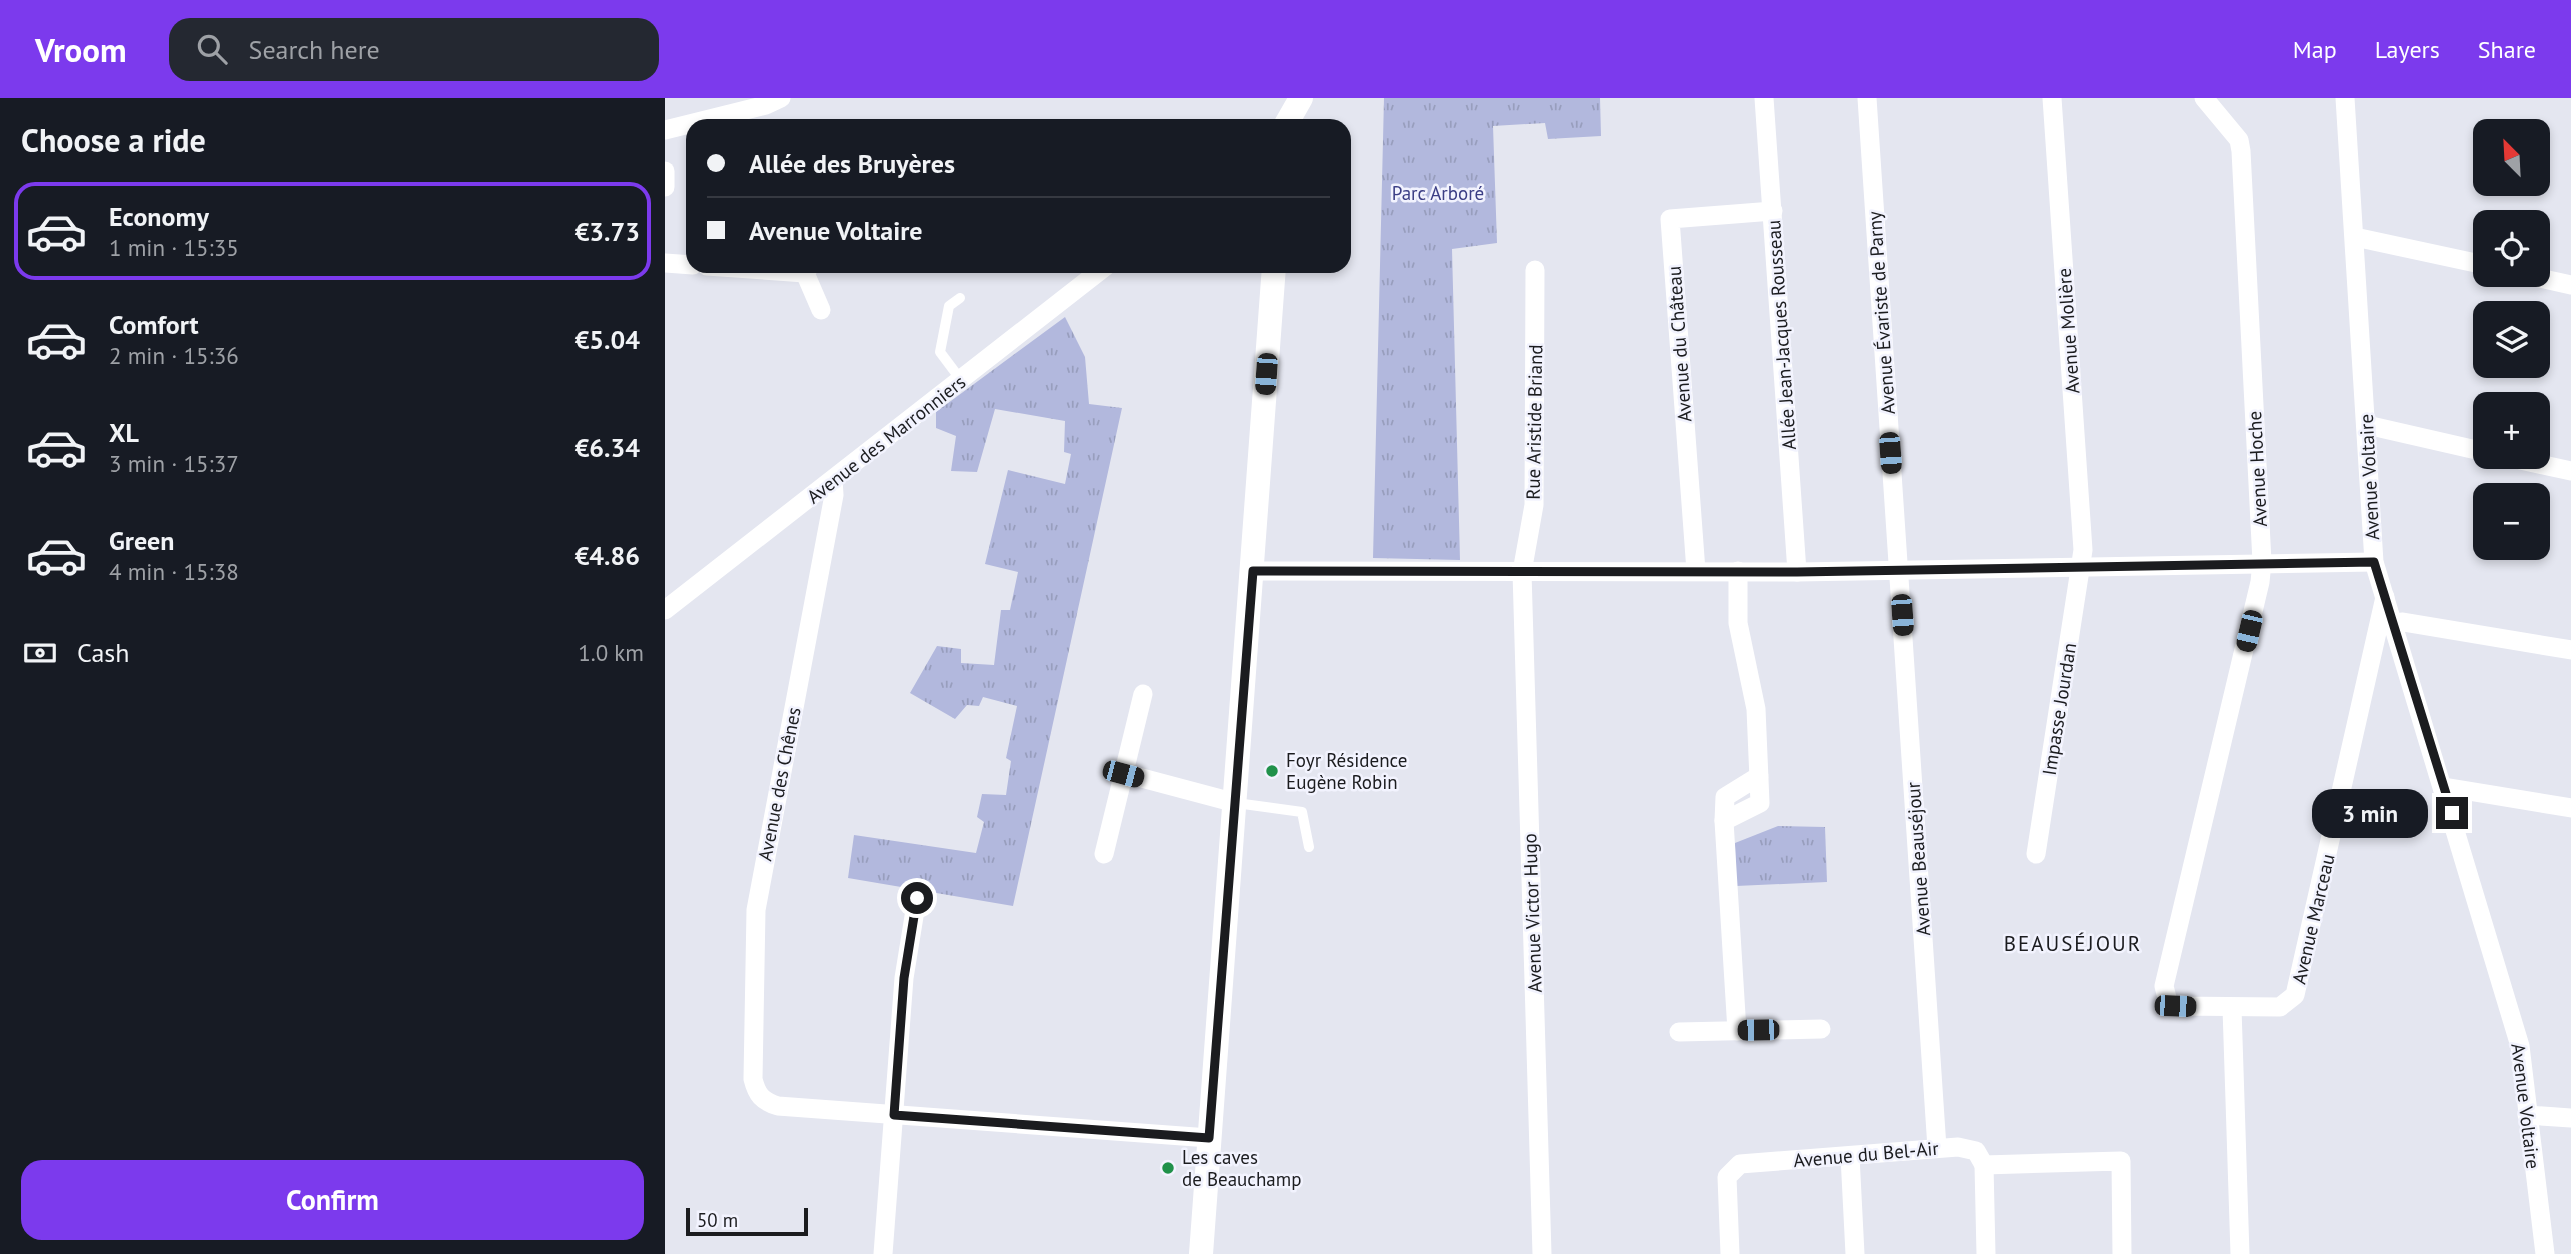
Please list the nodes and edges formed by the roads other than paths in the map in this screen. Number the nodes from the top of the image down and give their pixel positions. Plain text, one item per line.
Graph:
1 (781, 98) edge
2 (1301, 98) edge
3 (1315, 98) edge
4 (1764, 98) edge
5 (1867, 98) edge
6 (2052, 98) edge
7 (2204, 98) edge
8 (2345, 98) edge
9 (709, 119) edge
10 (1289, 119) edge
11 (1292, 119) edge
12 (686, 125) edge
13 (665, 130) edge
14 (665, 171) edge
15 (665, 187) edge
16 (1773, 211) junction
17 (2355, 237) junction
18 (2473, 262) edge
19 (665, 263) edge
20 (686, 264) edge
21 (1535, 270) dead end
22 (808, 273) edge
23 (1097, 273) edge
24 (1274, 273) edge
25 (2550, 280) edge
26 (2571, 285) edge
27 (960, 298) dead end
28 (821, 310) dead end
29 (961, 381) junction
30 (2367, 425) junction
31 (2473, 449) edge
32 (2550, 466) edge
33 (2571, 471) edge
34 (834, 480) junction
35 (2262, 562) junction
36 (2374, 562) junction
37 (2081, 564) junction
38 (1898, 570) junction
39 (1253, 571) junction
40 (1696, 571) junction
41 (1738, 571) junction
42 (1522, 572) junction
43 (1797, 572) junction
44 (2385, 597) junction
45 (665, 610) edge
46 (2393, 624) junction
47 (2571, 650) edge
48 (1143, 694) dead end
49 (1123, 774) junction
50 (2444, 787) junction
51 (1236, 803) junction
52 (2571, 808) edge
53 (1309, 847) dead end
54 (1104, 853) dead end
55 (2036, 854) dead end
56 (917, 898) dead end
57 (2175, 1006) joint
58 (2232, 1008) junction
59 (1821, 1029) dead end
60 (1737, 1031) junction
61 (1679, 1032) dead end
62 (894, 1115) junction
63 (2527, 1115) junction
64 (2571, 1118) edge
65 (1209, 1138) junction
66 (1937, 1148) junction
67 (1850, 1156) junction
68 (1984, 1165) junction
69 (883, 1254) edge
70 (1201, 1254) edge
71 (1542, 1254) edge
72 (1730, 1254) edge
73 (1855, 1254) edge
74 (1986, 1254) edge
75 (2122, 1254) edge
76 (2239, 1254) edge
77 (2545, 1254) edge

1 - 9 street
2 - 10 street
3 - 11 street
4 - 16 street, Allée Jean-Jacques Rousseau
5 - 38 street, Avenue Évariste de Parny
6 - 37 street, Avenue Molière
7 - 35 street, Avenue Hoche
8 - 17 street, Avenue Voltaire
12 - 13 street
14 - 15 street
16 - 40 street, Avenue du Château
16 - 43 street, Allée Jean-Jacques Rousseau
17 - 18 street
17 - 30 street, Avenue Voltaire
19 - 20 street
21 - 42 street, Rue Aristide Briand
22 - 28 street
23 - 29 street, Avenue des Marronniers
24 - 39 street
25 - 26 street
27 - 29 lane
29 - 34 street, Avenue des Marronniers
30 - 31 street
30 - 36 street, Avenue Voltaire
32 - 33 street
34 - 45 street, Avenue des Marronniers
34 - 62 street, Avenue des Chênes
35 - 36 street
35 - 37 street
35 - 57 street, Avenue Hoche
36 - 44 street, Avenue Voltaire
37 - 38 street
37 - 55 street, Impasse Jourdan
38 - 43 street
38 - 66 street, Avenue Beauséjour
39 - 42 street
39 - 51 street
40 - 41 street
40 - 42 street
41 - 43 street
41 - 60 street
42 - 71 street, Avenue Victor Hugo
44 - 46 street, Avenue Voltaire
44 - 58 street, Avenue Marceau
46 - 47 street
46 - 50 street, Avenue Voltaire
48 - 49 street
49 - 51 street
49 - 54 street
50 - 52 street
50 - 63 street, Avenue Voltaire
51 - 53 lane
51 - 65 street
56 - 62 street
57 - 58 street, Avenue Marceau
58 - 76 street
59 - 60 street
60 - 61 street
62 - 65 street
62 - 69 street
63 - 64 street
63 - 77 street, Avenue Voltaire
65 - 70 street
66 - 67 street, Avenue du Bel-Air
66 - 68 street, Avenue du Bel-Air
67 - 72 street, Avenue du Bel-Air
67 - 73 street
68 - 74 street
68 - 75 street

